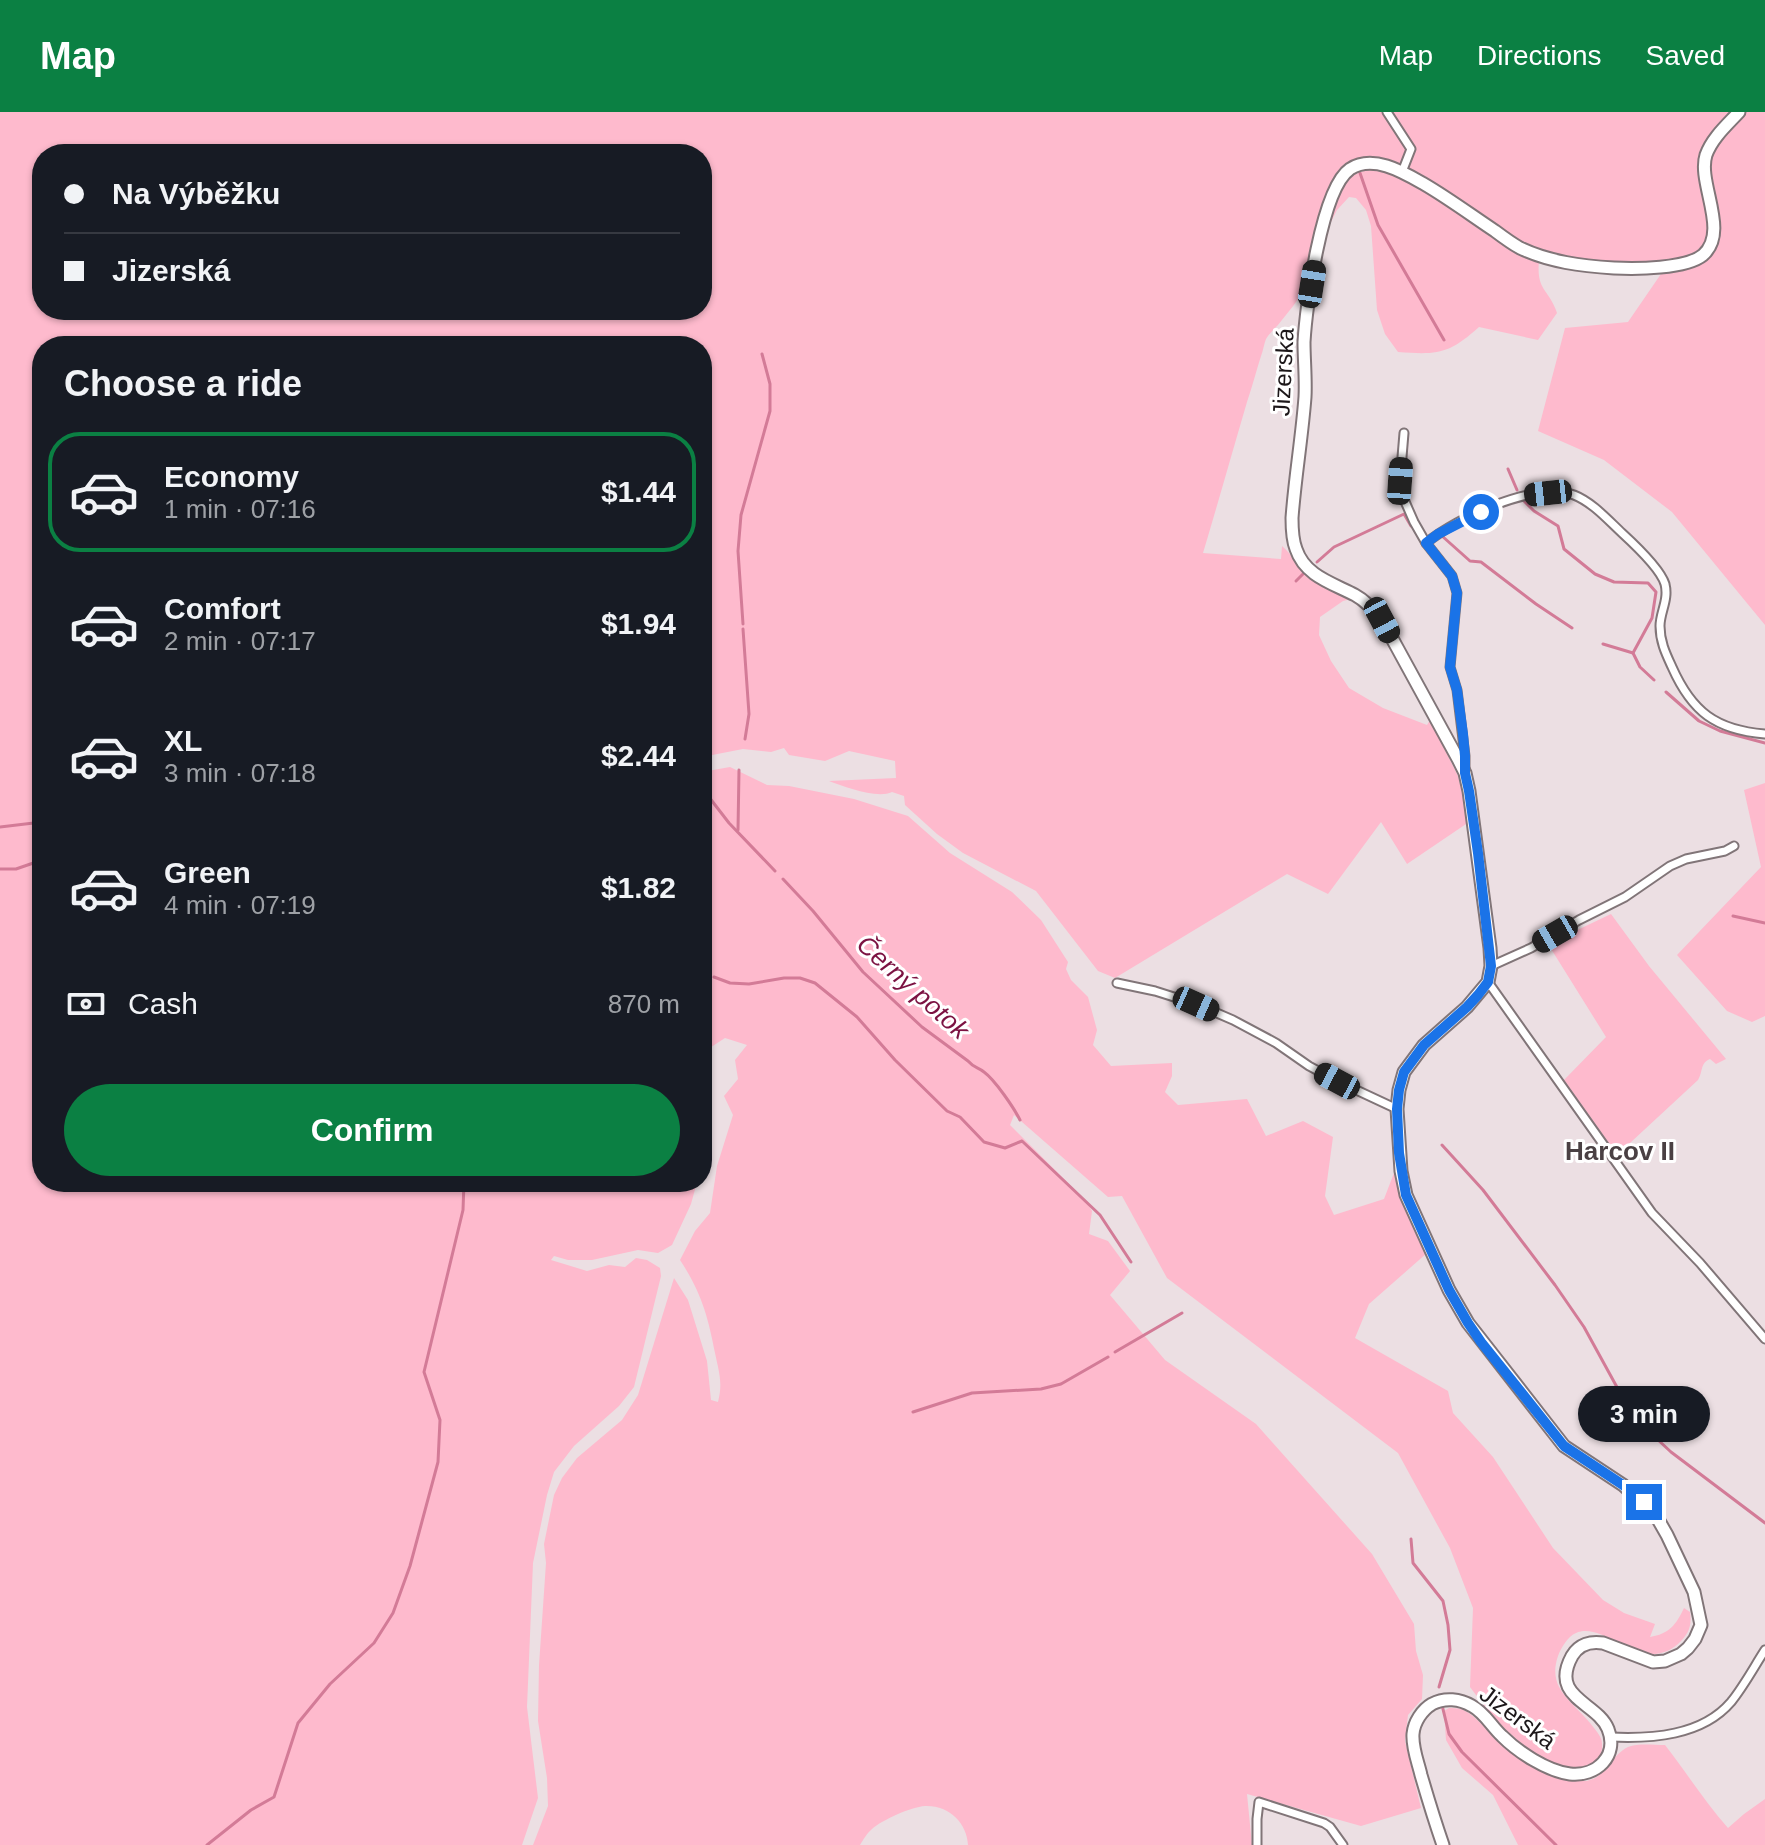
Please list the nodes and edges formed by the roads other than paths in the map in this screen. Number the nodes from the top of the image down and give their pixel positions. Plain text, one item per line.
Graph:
1 (1387, 112) edge
2 (1739, 112) edge
3 (1402, 172) junction
4 (1404, 433) dead end
5 (1426, 543) junction
6 (1765, 734) edge
7 (1465, 773) junction
8 (1734, 846) dead end
9 (1491, 966) junction
10 (1488, 982) junction
11 (1117, 983) dead end
12 (1397, 1109) junction
13 (1765, 1339) edge
14 (1765, 1650) edge
15 (1610, 1737) junction
16 (1257, 1845) edge
17 (1343, 1845) edge
18 (1443, 1845) edge

1 - 3 street
2 - 3 street, Jizerská
3 - 7 street, Jizerská
4 - 5 street, Jizerská
5 - 6 street
5 - 7 street, Jizerská
7 - 9 street, Jizerská
8 - 9 street
9 - 10 street, Jizerská
10 - 12 street, Jizerská
10 - 13 street
11 - 12 street
12 - 15 street, Jizerská
14 - 15 street
15 - 18 street, Jizerská
16 - 17 street

